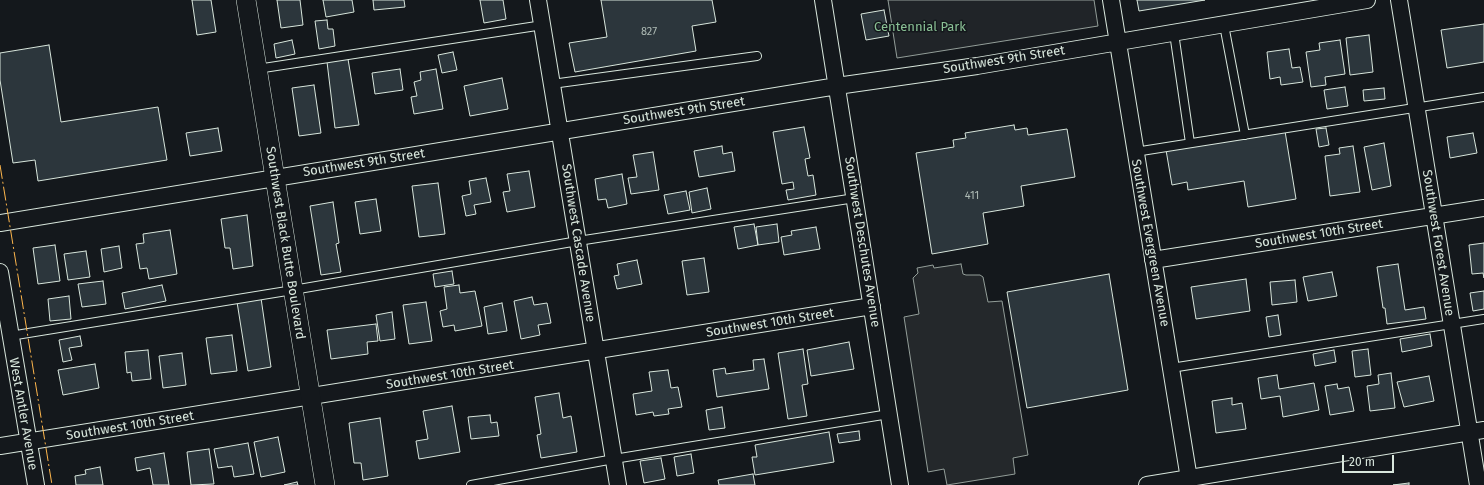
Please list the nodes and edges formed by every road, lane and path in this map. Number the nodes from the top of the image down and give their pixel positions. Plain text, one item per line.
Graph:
1 (246, 0) edge
2 (538, 0) edge
3 (823, 0) edge
4 (1111, 0) edge
5 (1368, 0) edge
6 (1399, 0) edge
7 (1224, 25) junction
8 (543, 26) junction
9 (1174, 33) junction
10 (1118, 42) junction
11 (757, 56) dead end
12 (257, 69) junction
13 (552, 84) junction
14 (837, 86) junction
15 (1484, 97) edge
16 (1416, 109) junction
17 (560, 131) junction
18 (1245, 135) junction
19 (1190, 143) junction
20 (1135, 152) junction
21 (275, 178) junction
22 (855, 198) junction
23 (1484, 208) edge
24 (1434, 216) junction
25 (0, 223) edge
26 (578, 241) junction
27 (1153, 260) junction
28 (0, 272) edge
29 (293, 290) junction
30 (872, 306) junction
31 (1484, 319) edge
32 (1451, 324) junction
33 (10, 336) junction
34 (596, 352) junction
35 (1171, 368) junction
36 (310, 396) junction
37 (889, 414) junction
38 (1477, 431) edge
39 (28, 442) junction
40 (0, 446) edge
41 (614, 459) junction
42 (1189, 482) edge
43 (36, 485) edge
44 (325, 485) edge
45 (471, 485) edge
46 (618, 485) edge
47 (900, 485) edge
48 (1147, 485) edge
49 (1478, 485) edge

1 - 12 street, Southwest Black Butte Boulevard
2 - 8 street, Southwest Cascade Avenue
3 - 14 street, Southwest Deschutes Avenue
4 - 10 street, Southwest Evergreen Avenue
5 - 7 street, Southwest 9th Street
6 - 16 street, Southwest Forest Avenue
7 - 9 street, Southwest 9th Street
7 - 18 lane
8 - 12 lane
8 - 13 street, Southwest Cascade Avenue
9 - 10 street, Southwest 9th Street
9 - 19 lane
10 - 14 street, Southwest 9th Street
10 - 20 street, Southwest Evergreen Avenue
11 - 13 lane
12 - 21 street, Southwest Black Butte Boulevard
13 - 17 street, Southwest Cascade Avenue
14 - 17 street, Southwest 9th Street
14 - 22 street, Southwest Deschutes Avenue
15 - 16 lane
16 - 18 lane
16 - 24 street, Southwest Forest Avenue
17 - 21 street, Southwest 9th Street
17 - 26 street, Southwest Cascade Avenue
18 - 19 lane
19 - 20 lane
20 - 27 street, Southwest Evergreen Avenue
21 - 25 street, Southwest 9th Street
21 - 29 street, Southwest Black Butte Boulevard
22 - 26 lane
22 - 30 street, Southwest Deschutes Avenue
23 - 24 street, Southwest 10th Street
24 - 27 street, Southwest 10th Street
24 - 32 street, Southwest Forest Avenue
26 - 29 lane
26 - 34 street, Southwest Cascade Avenue
27 - 35 street, Southwest Evergreen Avenue
28 - 33 street, West Antler Avenue
29 - 33 lane
29 - 36 street, Southwest Black Butte Boulevard
30 - 34 street, Southwest 10th Street
30 - 37 street, Southwest Deschutes Avenue
31 - 32 lane
32 - 35 lane
32 - 38 street, Southwest Forest Avenue
33 - 39 street, West Antler Avenue
34 - 36 street, Southwest 10th Street
34 - 41 street, Southwest Cascade Avenue
35 - 42 street, Southwest Evergreen Avenue
36 - 39 street, Southwest 10th Street
36 - 44 street, Southwest Black Butte Boulevard
37 - 41 lane
37 - 47 street, Southwest Deschutes Avenue
38 - 42 street
38 - 49 street, Southwest Forest Avenue
39 - 40 street, Southwest 10th Street
39 - 43 street, West Antler Avenue
41 - 45 lane
41 - 46 street, Southwest Cascade Avenue
42 - 48 street

